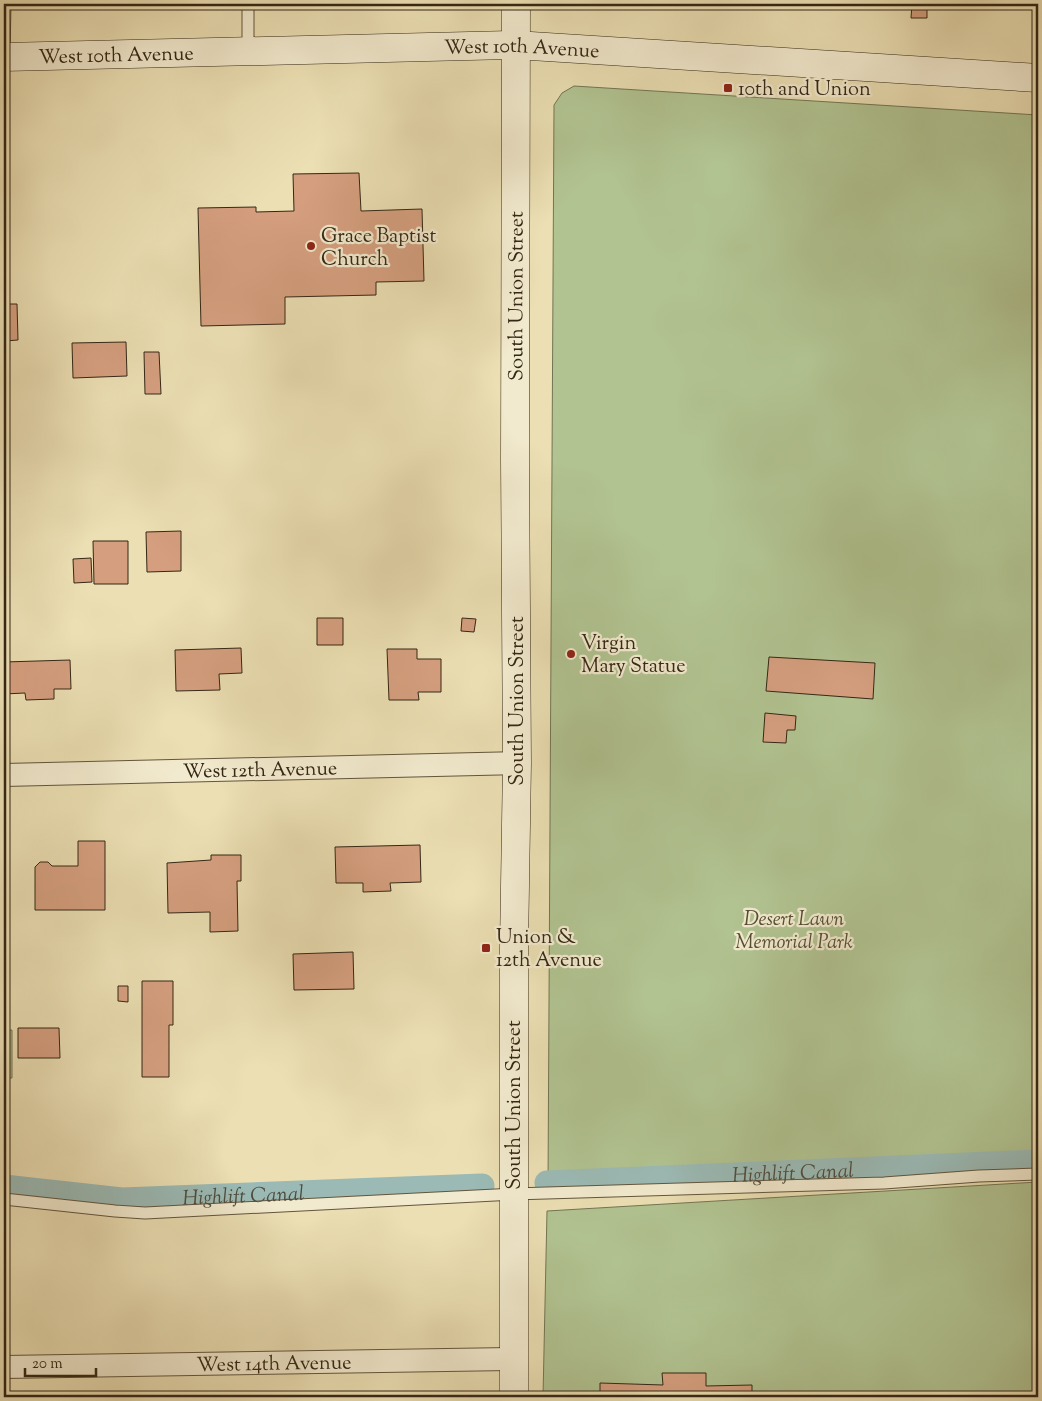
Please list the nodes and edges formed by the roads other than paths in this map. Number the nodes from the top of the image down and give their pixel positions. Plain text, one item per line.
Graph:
1 (5, 4) edge
2 (248, 4) edge
3 (516, 4) edge
4 (515, 45) junction
5 (248, 51) junction
6 (4, 57) edge
7 (1038, 78) edge
8 (517, 763) junction
9 (4, 775) edge
10 (1038, 1174) edge
11 (513, 1194) junction
12 (4, 1199) edge
13 (514, 1359) junction
14 (4, 1367) edge
15 (514, 1397) edge

1 - 6 lane
2 - 5 lane
3 - 4 main road, South Union Street
4 - 5 main road, West 10th Avenue
4 - 7 main road, West 10th Avenue
4 - 8 main road, South Union Street
5 - 6 main road, West 10th Avenue
8 - 9 street, West 12th Avenue
8 - 11 main road, South Union Street
10 - 11 lane
11 - 12 lane
11 - 13 main road, South Union Street
13 - 14 street, West 14th Avenue
13 - 15 main road, South Union Street

